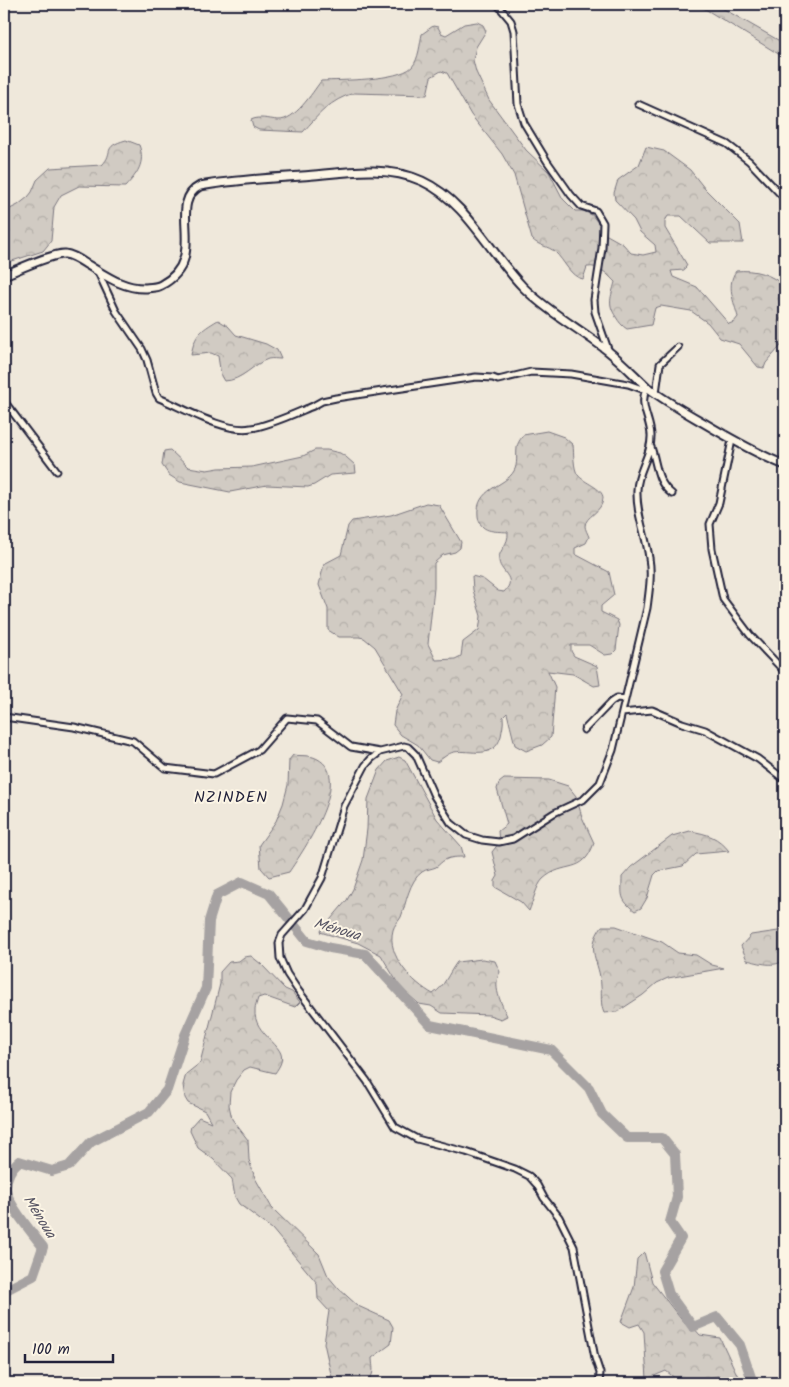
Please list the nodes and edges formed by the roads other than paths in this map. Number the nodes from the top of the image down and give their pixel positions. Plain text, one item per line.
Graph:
1 (497, 4) edge
2 (638, 104) dead end
3 (785, 199) edge
4 (98, 271) junction
5 (4, 275) edge
6 (678, 347) dead end
7 (610, 352) junction
8 (646, 389) junction
9 (656, 393) junction
10 (4, 401) edge
11 (732, 440) junction
12 (651, 446) junction
13 (785, 465) edge
14 (57, 471) dead end
15 (672, 494) dead end
16 (785, 672) edge
17 (625, 699) junction
18 (622, 713) junction
19 (4, 717) edge
20 (584, 730) dead end
21 (380, 752) junction
22 (785, 780) edge
23 (599, 1383) edge

1 - 7 street
2 - 3 street
4 - 5 street
4 - 7 street
4 - 8 street
6 - 9 street
7 - 8 street
8 - 9 street
8 - 12 street
9 - 11 street
10 - 14 street
11 - 13 street
11 - 16 street
12 - 15 street
12 - 17 street
17 - 18 street
17 - 20 street
18 - 21 street
18 - 22 street
19 - 21 street
21 - 23 street

